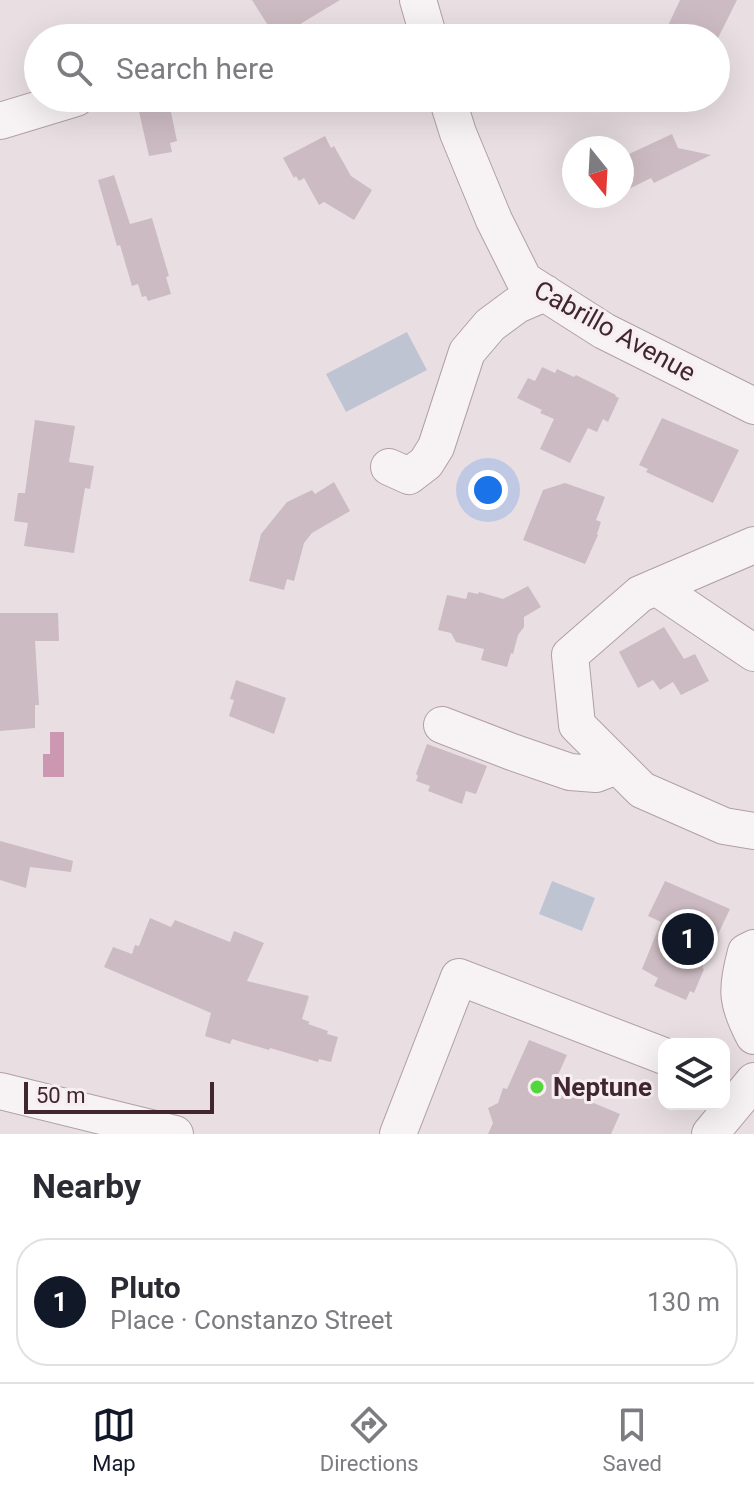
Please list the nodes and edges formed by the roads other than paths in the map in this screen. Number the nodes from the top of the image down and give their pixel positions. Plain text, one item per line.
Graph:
1 (418, 0) edge
2 (425, 24) edge
3 (30, 112) edge
4 (451, 112) edge
5 (0, 121) edge
6 (545, 293) junction
7 (754, 406) edge
8 (389, 467) dead end
9 (754, 545) edge
10 (656, 587) junction
11 (754, 653) edge
12 (442, 725) dead end
13 (617, 766) junction
14 (754, 831) edge
15 (754, 948) edge
16 (754, 1036) edge
17 (658, 1054) edge
18 (745, 1087) edge
19 (0, 1091) edge
20 (167, 1133) edge
21 (398, 1134) edge
22 (710, 1134) edge

1 - 2 street
3 - 5 street
4 - 6 street, Cabrillo Avenue
6 - 7 street, Cabrillo Avenue
6 - 8 street
9 - 10 street
10 - 11 street
10 - 13 street
12 - 13 street
13 - 14 street
15 - 16 street
17 - 21 street
18 - 22 street
19 - 20 street

